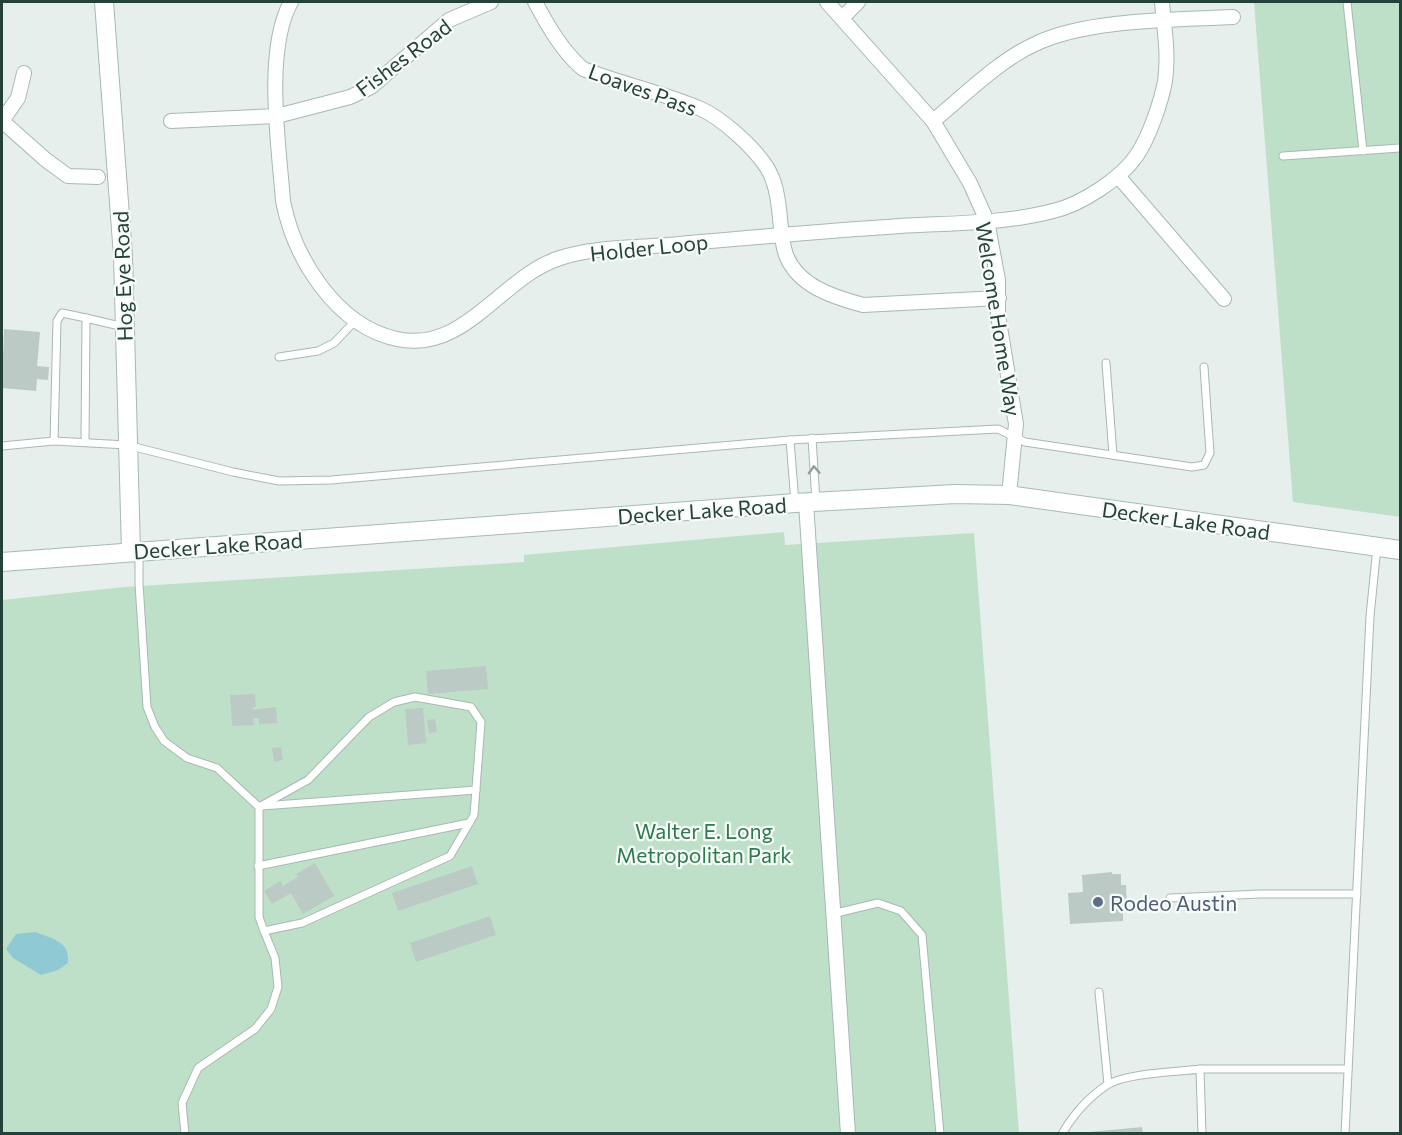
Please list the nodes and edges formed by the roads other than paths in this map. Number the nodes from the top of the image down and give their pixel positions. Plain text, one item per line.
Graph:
1 (104, 2) edge
2 (291, 2) edge
3 (491, 2) edge
4 (535, 2) edge
5 (827, 2) edge
6 (858, 2) edge
7 (1162, 2) edge
8 (1347, 2) edge
9 (1233, 17) dead end
10 (842, 18) junction
11 (1163, 20) junction
12 (24, 73) dead end
13 (278, 116) junction
14 (2, 121) edge
15 (171, 121) dead end
16 (933, 121) junction
17 (1401, 148) edge
18 (1363, 151) junction
19 (1283, 156) dead end
20 (1118, 176) junction
21 (98, 177) dead end
22 (987, 221) junction
23 (783, 234) junction
24 (999, 297) junction
25 (1224, 299) dead end
26 (86, 318) junction
27 (356, 320) junction
28 (124, 327) junction
29 (279, 357) dead end
30 (1106, 363) dead end
31 (1204, 366) dead end
32 (1014, 436) junction
33 (812, 438) junction
34 (790, 440) junction
35 (54, 441) junction
36 (85, 442) junction
37 (127, 444) junction
38 (2, 446) edge
39 (1113, 455) junction
40 (1010, 495) junction
41 (806, 503) junction
42 (1377, 547) junction
43 (1401, 550) edge
44 (135, 551) junction
45 (2, 562) edge
46 (476, 790) junction
47 (259, 807) junction
48 (469, 823) junction
49 (258, 866) junction
50 (1357, 894) junction
51 (1170, 898) dead end
52 (832, 914) junction
53 (264, 931) junction
54 (1099, 992) dead end
55 (1200, 1069) junction
56 (1348, 1069) junction
57 (1108, 1084) junction
58 (185, 1134) edge
59 (848, 1134) edge
60 (940, 1134) edge
61 (1062, 1134) edge
62 (1202, 1134) edge
63 (1345, 1134) edge

1 - 28 main road, Hog Eye Road
2 - 13 street, Holder Loop
3 - 13 street, Fishes Road
4 - 23 street, Loaves Pass
5 - 10 street, Welcome Home Way
6 - 10 street
7 - 11 street, Holder Loop
8 - 18 lane
9 - 11 street
10 - 16 street, Welcome Home Way
11 - 16 street
11 - 20 street, Holder Loop
12 - 14 street
13 - 15 street, Fishes Road
13 - 27 street, Holder Loop
14 - 21 street
16 - 22 street, Welcome Home Way
17 - 18 lane
18 - 19 lane
20 - 22 street, Holder Loop
20 - 25 street
22 - 23 street, Holder Loop
22 - 24 street, Welcome Home Way
23 - 24 street, Loaves Pass
23 - 27 street, Holder Loop
24 - 32 street, Welcome Home Way
26 - 28 lane
26 - 35 lane
26 - 36 lane
27 - 29 lane
28 - 37 main road, Hog Eye Road
30 - 39 lane
31 - 39 lane
32 - 33 lane
32 - 39 lane
32 - 40 street, Welcome Home Way
33 - 34 lane
41 -> 33 lane
34 - 37 lane
34 - 41 lane
35 - 36 lane
35 - 38 lane
36 - 37 lane
37 - 44 main road, Hog Eye Road
40 - 41 main road, Decker Lake Road
40 - 42 main road, Decker Lake Road
41 - 44 main road, Decker Lake Road
41 - 52 street
42 - 43 main road, Decker Lake Road
42 - 50 lane
44 - 45 main road, Decker Lake Road
44 - 47 lane
46 - 47 lane
46 - 47 lane
46 - 48 lane
47 - 49 lane
48 - 49 lane
48 - 53 lane
49 - 53 lane
50 - 51 lane
50 - 56 lane
52 - 59 street
52 - 60 lane
53 - 58 lane
54 - 57 lane
55 - 56 lane
55 - 57 lane
55 - 62 lane
56 - 63 lane
57 - 61 lane

